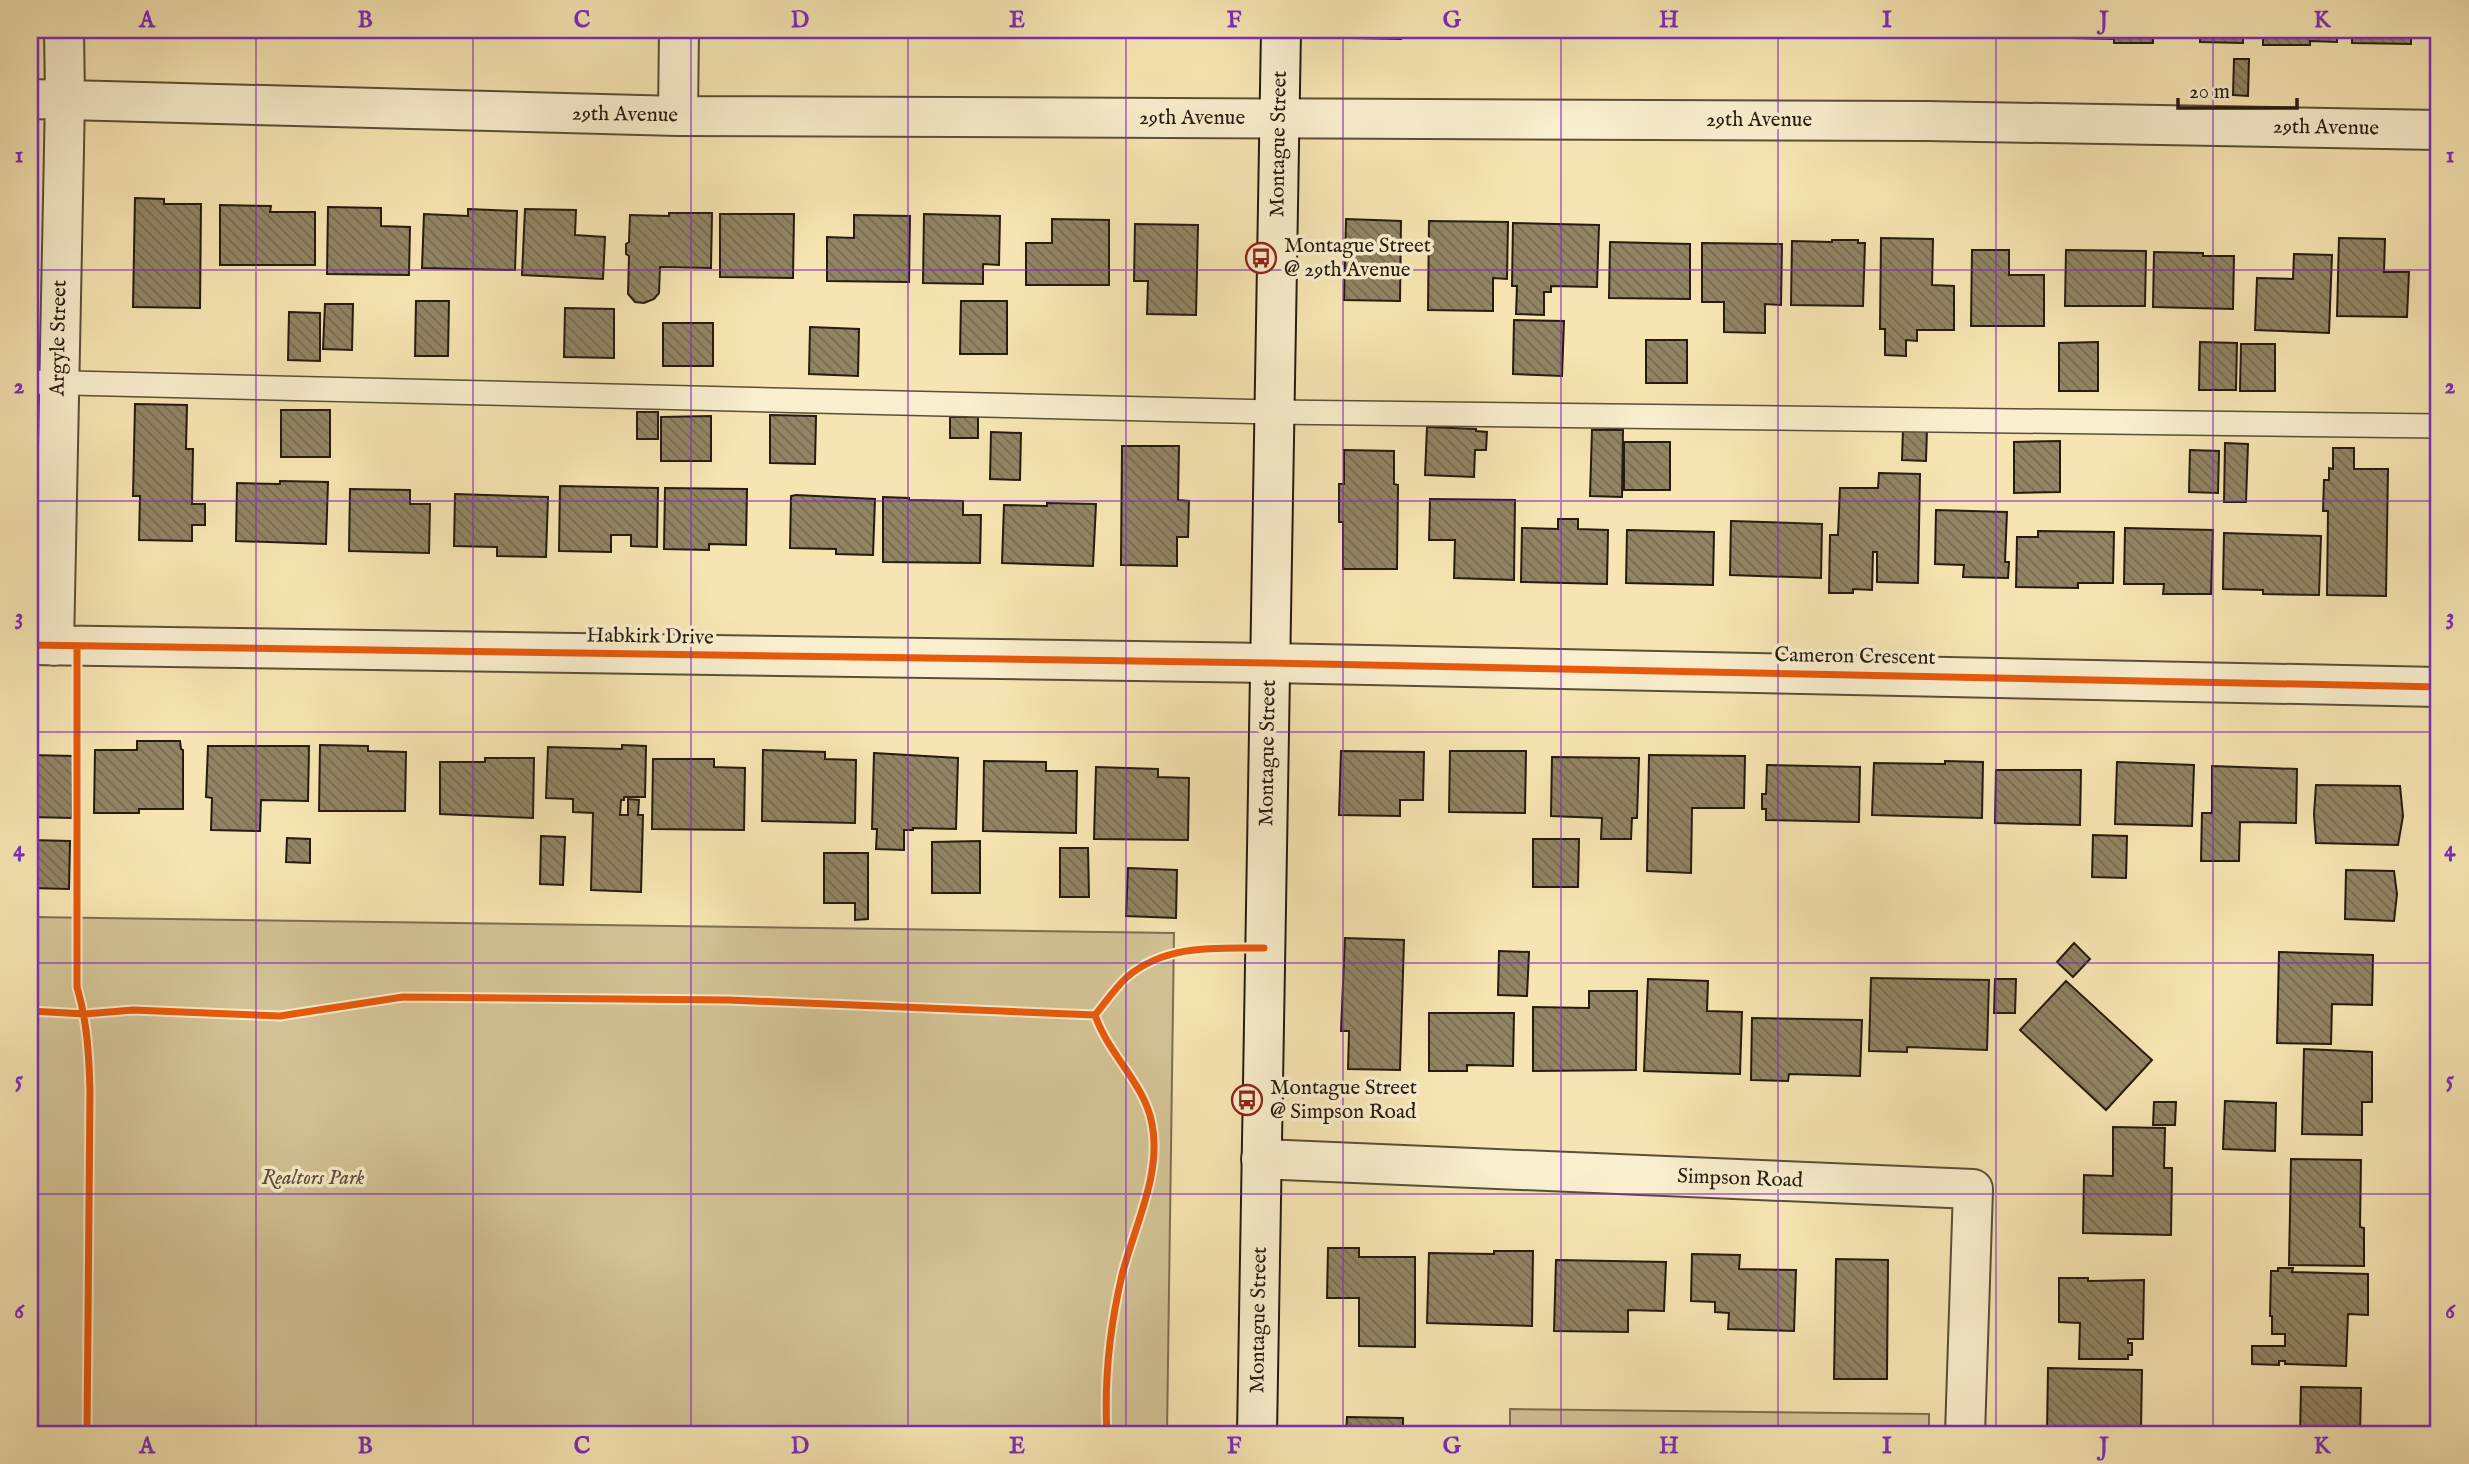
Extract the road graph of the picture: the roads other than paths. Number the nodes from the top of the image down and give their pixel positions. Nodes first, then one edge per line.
1 (64, 30) edge
2 (679, 30) edge
3 (1281, 30) edge
4 (47, 99) edge
5 (678, 117) junction
6 (1279, 118) junction
7 (2439, 130) edge
8 (44, 382) edge
9 (1274, 412) junction
10 (2439, 426) edge
11 (42, 645) edge
12 (1269, 663) junction
13 (2439, 687) edge
14 (1261, 1159) junction
15 (1257, 1434) edge
16 (1965, 1434) edge

1 - 4 street, Argyle Street
2 - 5 street
3 - 6 street, Montague Street
4 - 5 street, 29th Avenue
4 - 8 street, Argyle Street
5 - 6 street, 29th Avenue
6 - 7 street, 29th Avenue
6 - 9 street, Montague Street
8 - 9 lane
8 - 11 street, Argyle Street
9 - 10 lane
9 - 12 street, Montague Street
11 - 12 street, Habkirk Drive
12 - 13 street, Cameron Crescent
12 - 14 street, Montague Street
14 - 15 street, Montague Street
14 - 16 street, Simpson Road

